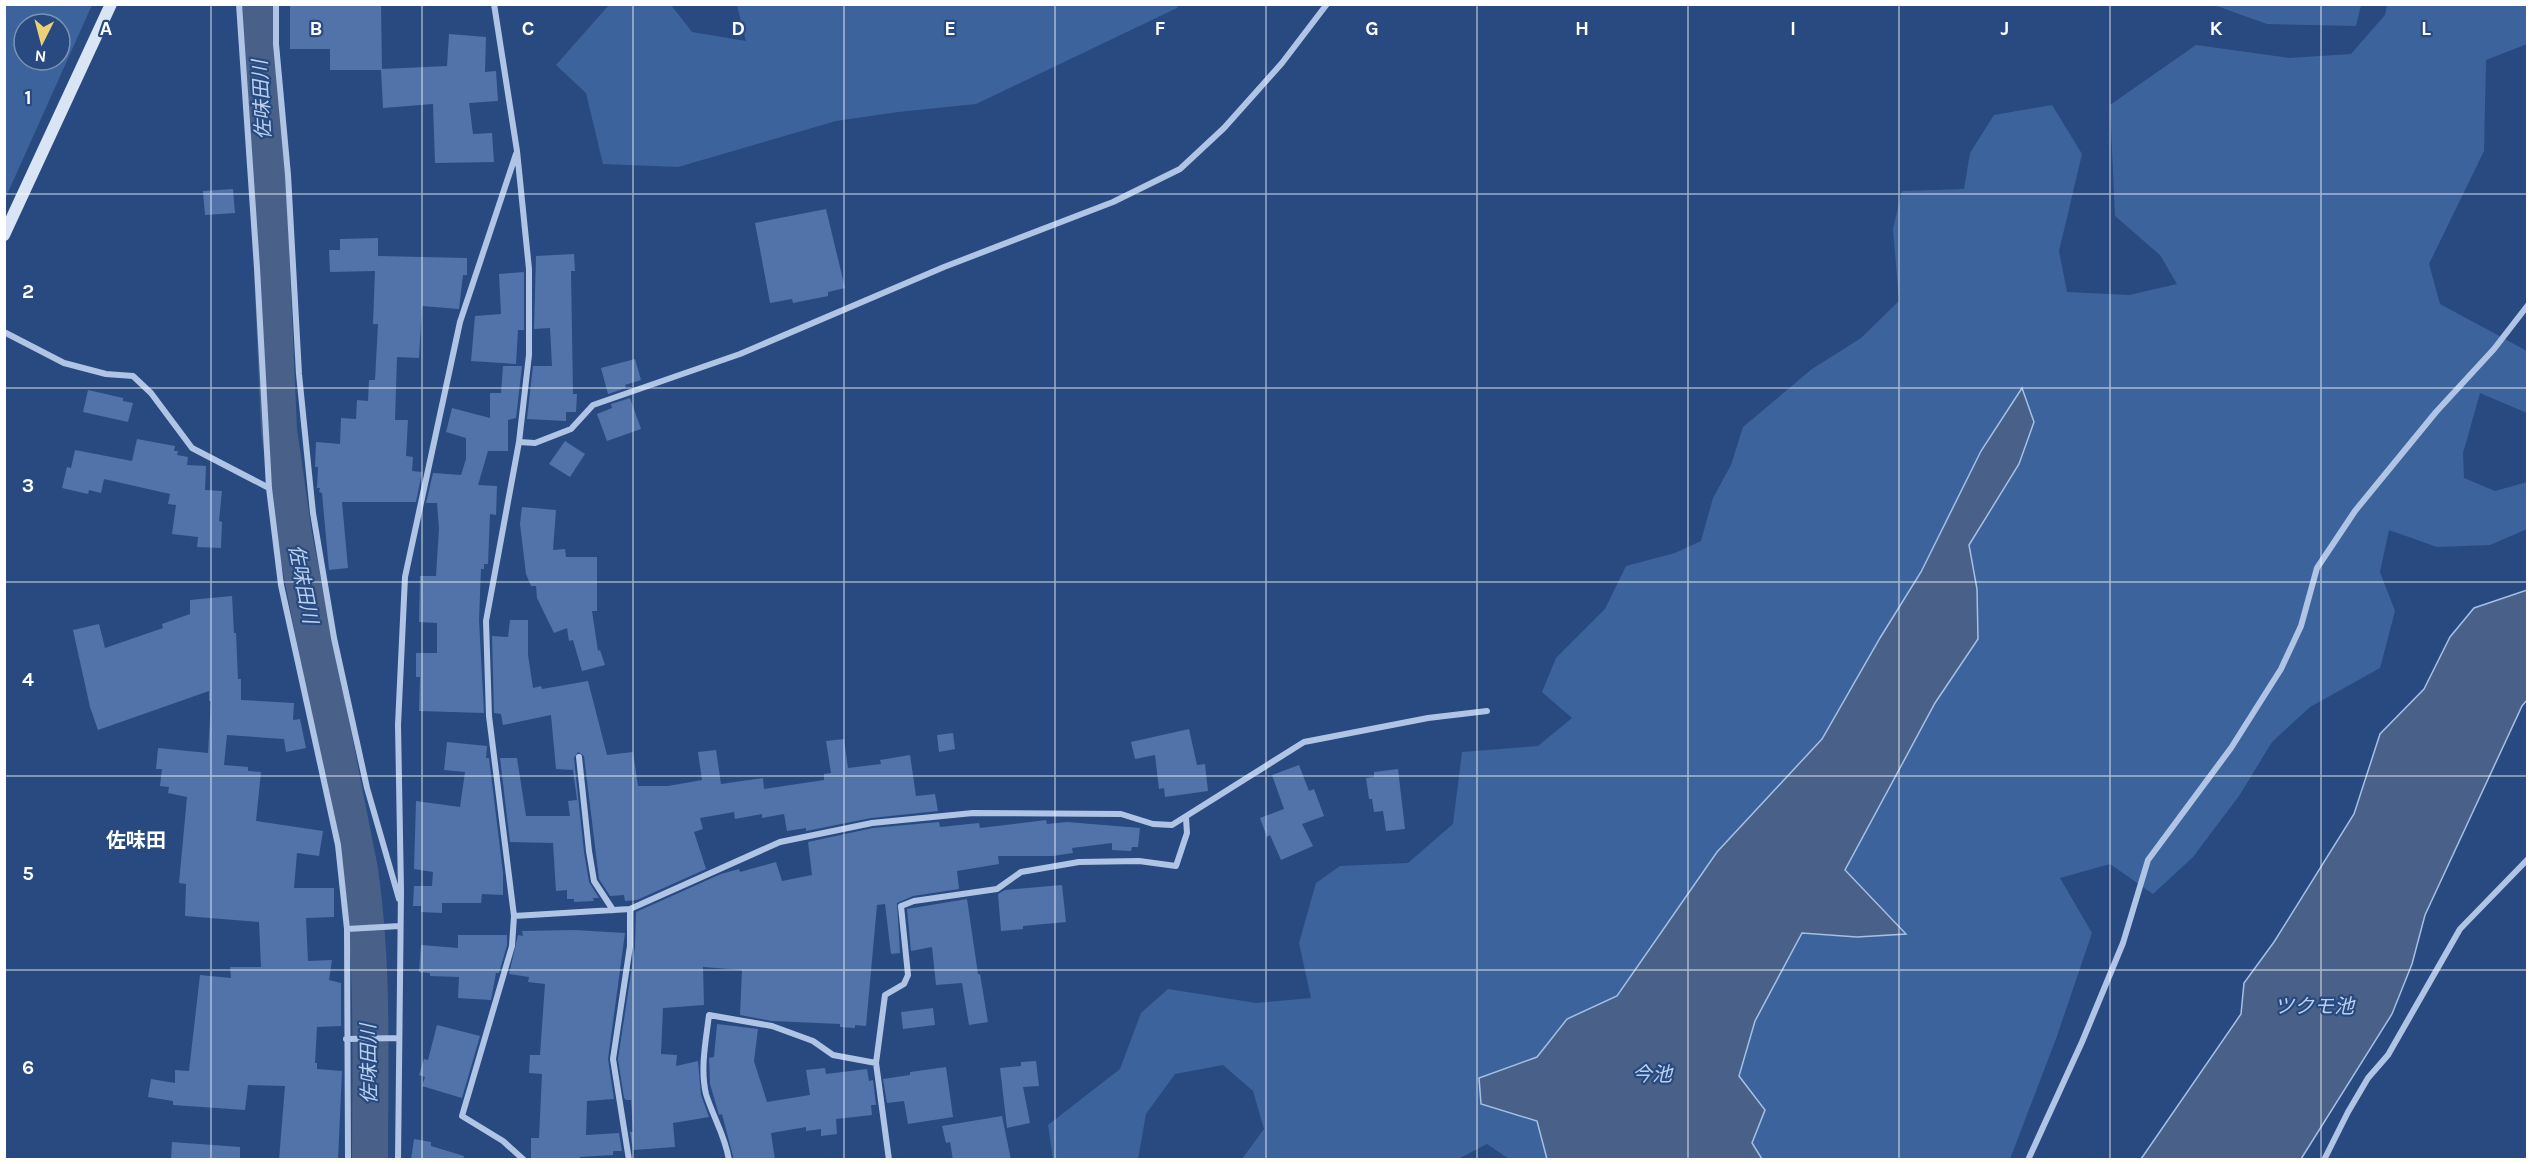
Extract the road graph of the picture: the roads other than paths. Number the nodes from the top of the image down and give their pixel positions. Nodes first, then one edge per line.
1 (111, 4) edge
2 (239, 4) edge
3 (276, 4) edge
4 (494, 4) edge
5 (1327, 4) edge
6 (518, 151) junction
7 (4, 235) edge
8 (2528, 305) edge
9 (4, 332) edge
10 (519, 442) junction
11 (269, 488) junction
12 (1487, 711) dead end
13 (579, 758) dead end
14 (1186, 818) junction
15 (2528, 859) edge
16 (401, 906) junction
17 (630, 909) junction
18 (613, 910) junction
19 (514, 916) junction
20 (400, 926) junction
21 (349, 929) junction
22 (396, 1038) junction
23 (349, 1039) junction
24 (876, 1063) junction
25 (348, 1160) edge
26 (398, 1160) edge
27 (524, 1160) edge
28 (629, 1160) edge
29 (729, 1160) edge
30 (889, 1160) edge
31 (2028, 1160) edge
32 (2324, 1160) edge

1 - 7 main road
2 - 11 street
3 - 16 street
4 - 6 street
5 - 10 street
6 - 10 street
6 - 16 street
8 - 31 street
9 - 11 street
10 - 19 street
11 - 21 street
12 - 14 street
13 - 18 street
14 - 17 street
14 - 24 street
15 - 32 street
16 - 20 street
17 - 18 street
17 - 28 street
18 - 19 street
19 - 27 street
20 - 21 street
20 - 22 street
21 - 23 street
22 - 23 street
22 - 26 street
23 - 25 street
24 - 29 street
24 - 30 street

